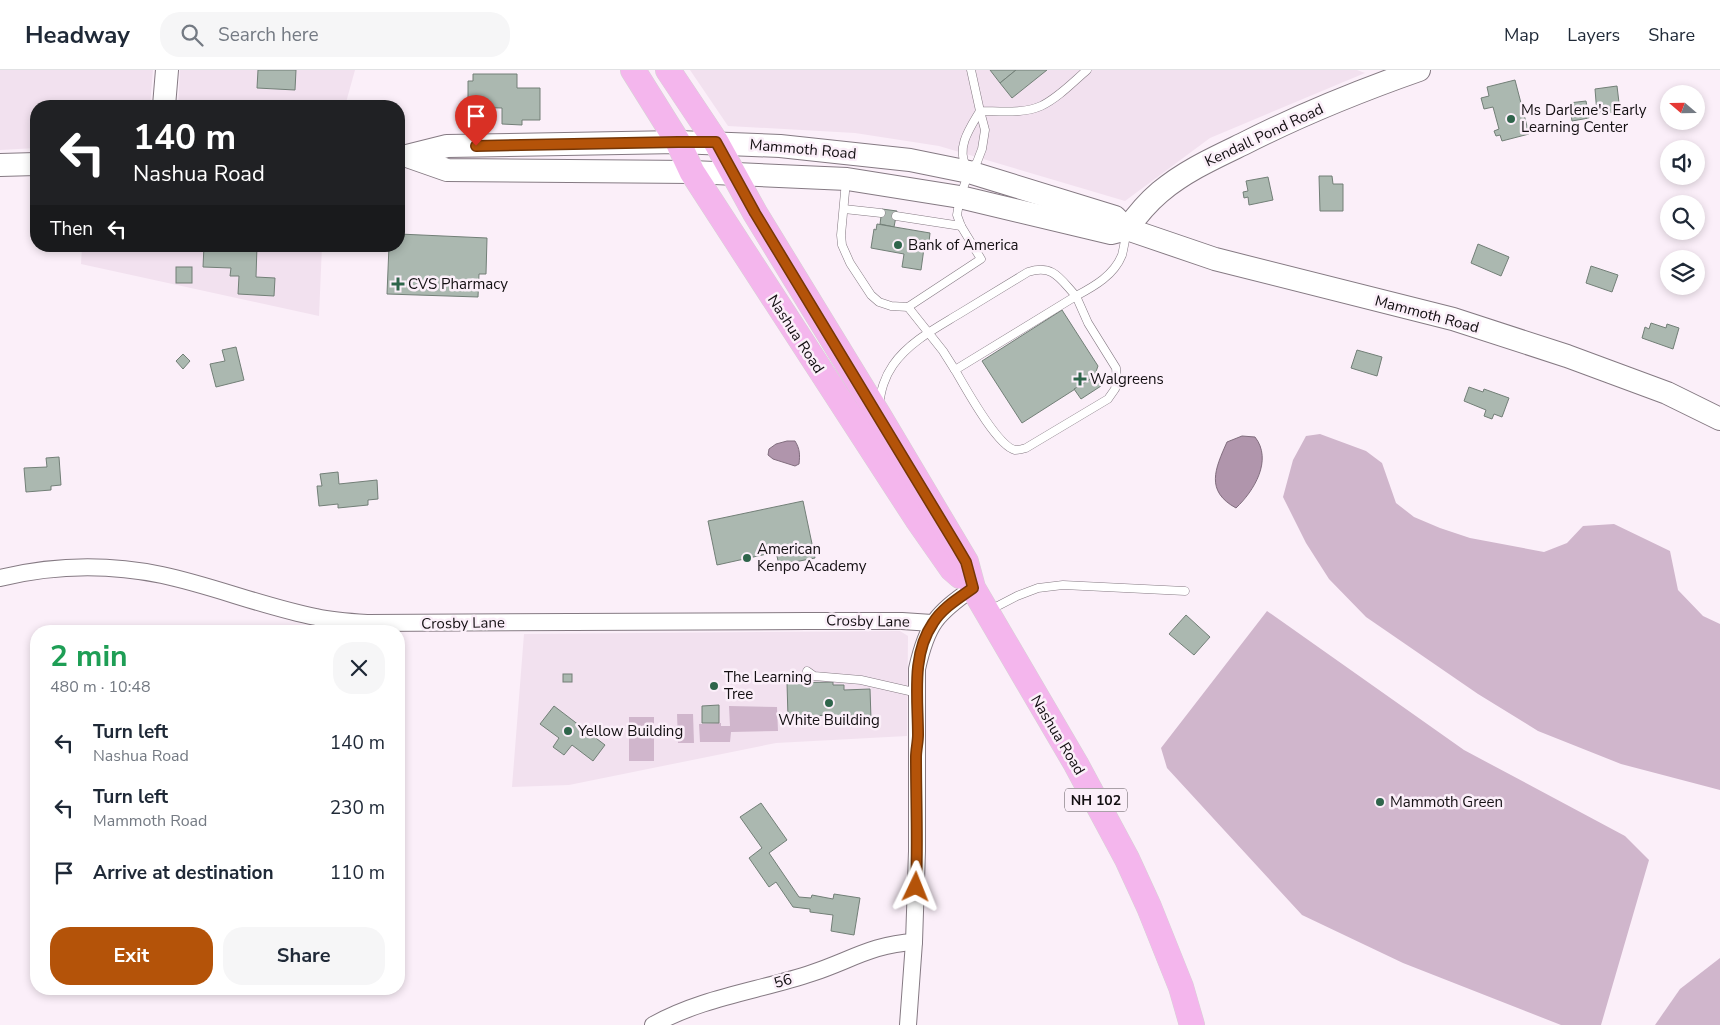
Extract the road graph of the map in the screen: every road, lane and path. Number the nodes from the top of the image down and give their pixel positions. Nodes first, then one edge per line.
1 (167, 70) edge
2 (633, 70) edge
3 (668, 70) edge
4 (971, 70) edge
5 (1087, 70) edge
6 (1419, 70) edge
7 (164, 100) edge
8 (980, 111) junction
9 (678, 142) junction
10 (716, 142) junction
11 (405, 156) edge
12 (405, 157) edge
13 (30, 164) edge
14 (0, 165) edge
15 (692, 172) junction
16 (969, 172) junction
17 (733, 174) junction
18 (847, 179) junction
19 (960, 197) junction
20 (844, 208) junction
21 (881, 214) dead end
22 (896, 216) dead end
23 (961, 226) junction
24 (1128, 229) junction
25 (1076, 296) junction
26 (908, 307) junction
27 (928, 334) junction
28 (954, 370) junction
29 (878, 414) junction
30 (1720, 419) edge
31 (0, 578) edge
32 (973, 588) junction
33 (1186, 591) dead end
34 (987, 612) junction
35 (932, 623) junction
36 (807, 671) dead end
37 (918, 693) junction
38 (914, 942) junction
39 (653, 1025) edge
40 (908, 1025) edge
41 (1192, 1025) edge

1 - 7 main road
2 - 9 main road, Nashua Road / NH 102
3 - 10 main road, Nashua Road / NH 102
4 - 8 lane
5 - 8 lane
6 - 24 main road, Kendall Pond Road
8 - 16 lane
8 - 16 lane
9 - 10 main road, Mammoth Road
9 - 11 main road, Mammoth Road
9 - 15 main road, Nashua Road / NH 102
10 - 16 main road, Mammoth Road
10 - 17 main road, Nashua Road / NH 102
12 - 15 main road, Mammoth Road
13 - 14 main road
15 - 17 main road, Mammoth Road
15 - 32 main road, Nashua Road / NH 102
16 - 19 lane
16 - 24 main road, Mammoth Road
17 - 18 main road, Mammoth Road
17 - 29 main road, Nashua Road / NH 102
18 - 19 main road, Mammoth Road
18 - 20 lane
19 - 23 lane
19 - 24 main road, Mammoth Road
20 - 21 lane
20 - 26 lane
22 - 23 lane
23 - 26 lane
24 - 25 lane
24 - 30 main road, Mammoth Road
25 - 27 lane
25 - 28 lane
25 - 28 lane
26 - 27 lane
27 - 28 lane
27 - 29 lane
29 - 32 main road, Nashua Road / NH 102
31 - 35 street, Crosby Lane
32 - 34 main road, Nashua Road / NH 102
32 - 35 street
33 - 34 lane
34 - 41 main road, Nashua Road / NH 102
35 - 37 street
36 - 37 lane
37 - 38 street
38 - 39 street, 56
38 - 40 street

